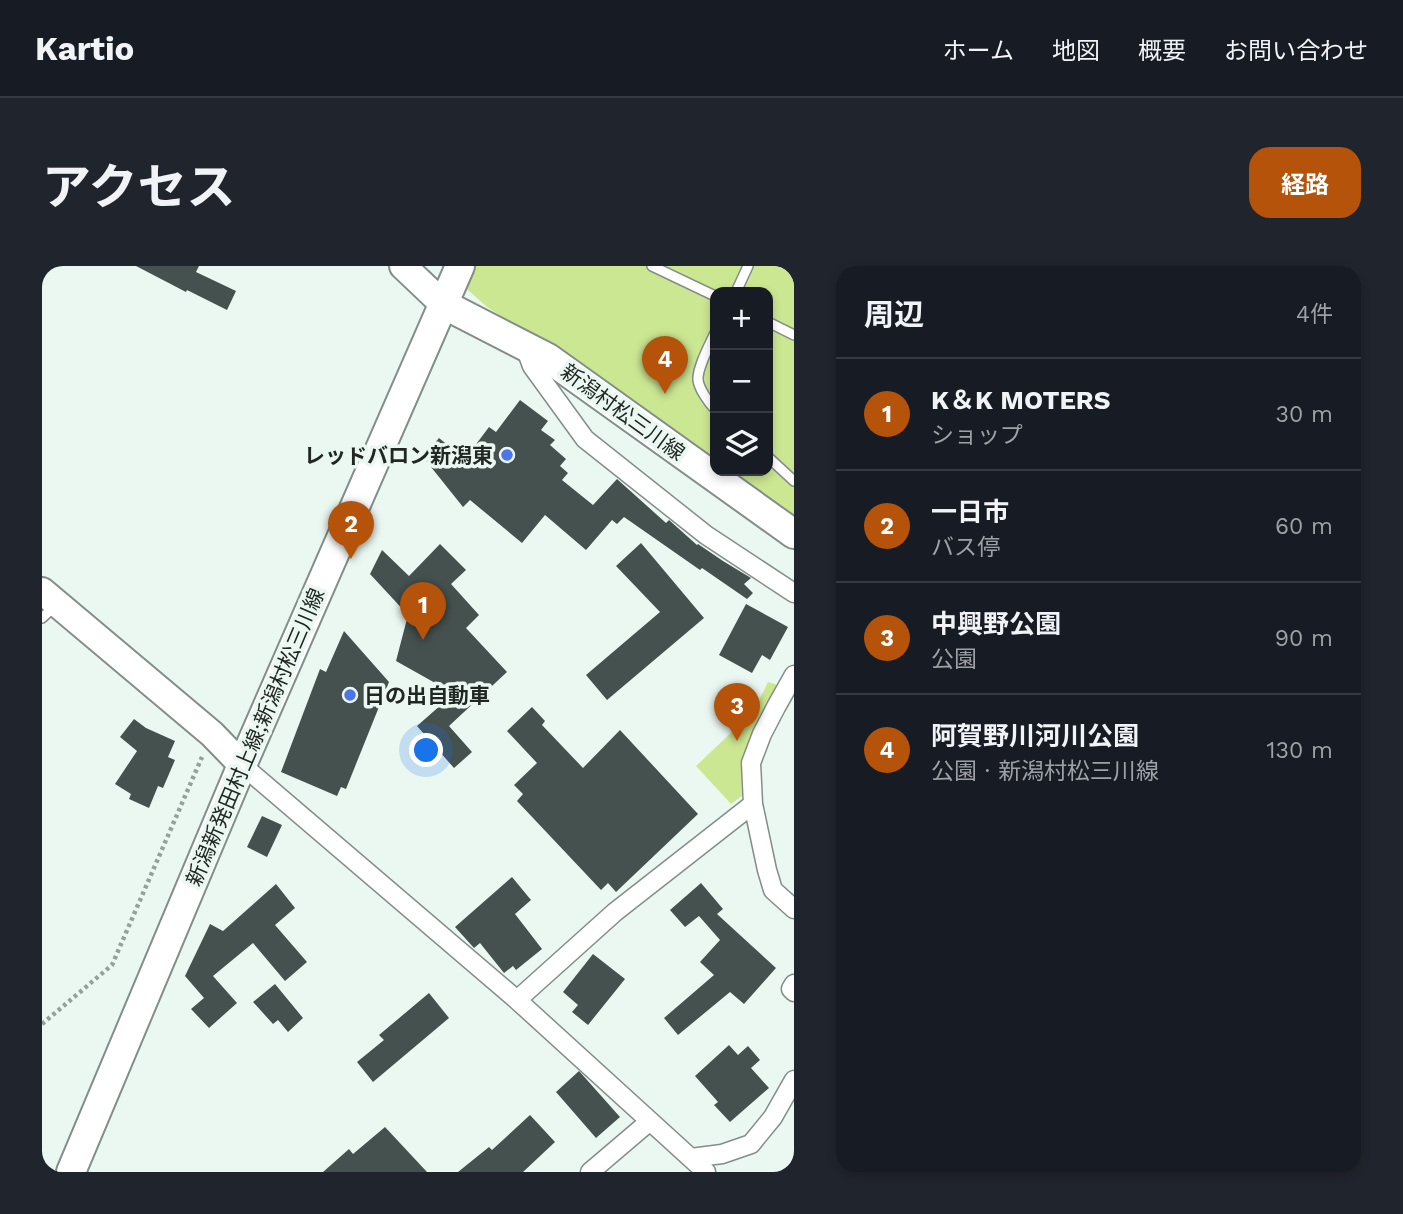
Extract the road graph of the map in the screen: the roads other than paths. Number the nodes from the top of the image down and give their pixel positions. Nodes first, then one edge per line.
1 (403, 266) edge
2 (460, 266) edge
3 (652, 266) edge
4 (748, 266) edge
5 (738, 287) edge
6 (710, 294) edge
7 (443, 304) junction
8 (773, 324) edge
9 (794, 335) edge
10 (710, 344) edge
11 (525, 347) junction
12 (710, 404) edge
13 (773, 462) edge
14 (794, 481) edge
15 (794, 534) edge
16 (794, 593) edge
17 (47, 604) edge
18 (794, 675) edge
19 (242, 765) junction
20 (753, 804) junction
21 (794, 909) edge
22 (794, 984) edge
23 (794, 992) edge
24 (517, 1000) junction
25 (794, 1080) edge
26 (650, 1121) junction
27 (691, 1158) junction
28 (71, 1172) edge
29 (590, 1172) edge
30 (706, 1172) edge

1 - 7 street
2 - 7 main road, 新潟新発田村上線;新潟村松三川線
3 - 6 lane
4 - 5 lane
7 - 11 main road, 新潟村松三川線
7 - 19 main road, 新潟新発田村上線;新潟村松三川線
8 - 9 lane
10 - 12 lane
11 - 15 main road, 新潟村松三川線
11 - 16 street
13 - 14 lane
17 - 19 street
18 - 20 street
19 - 24 street
19 - 28 main road, 新潟新発田村上線;新潟村松三川線
20 - 21 street
20 - 24 street
22 - 23 street
24 - 26 street
25 - 27 street
26 - 27 street
26 - 29 street
27 - 30 street

